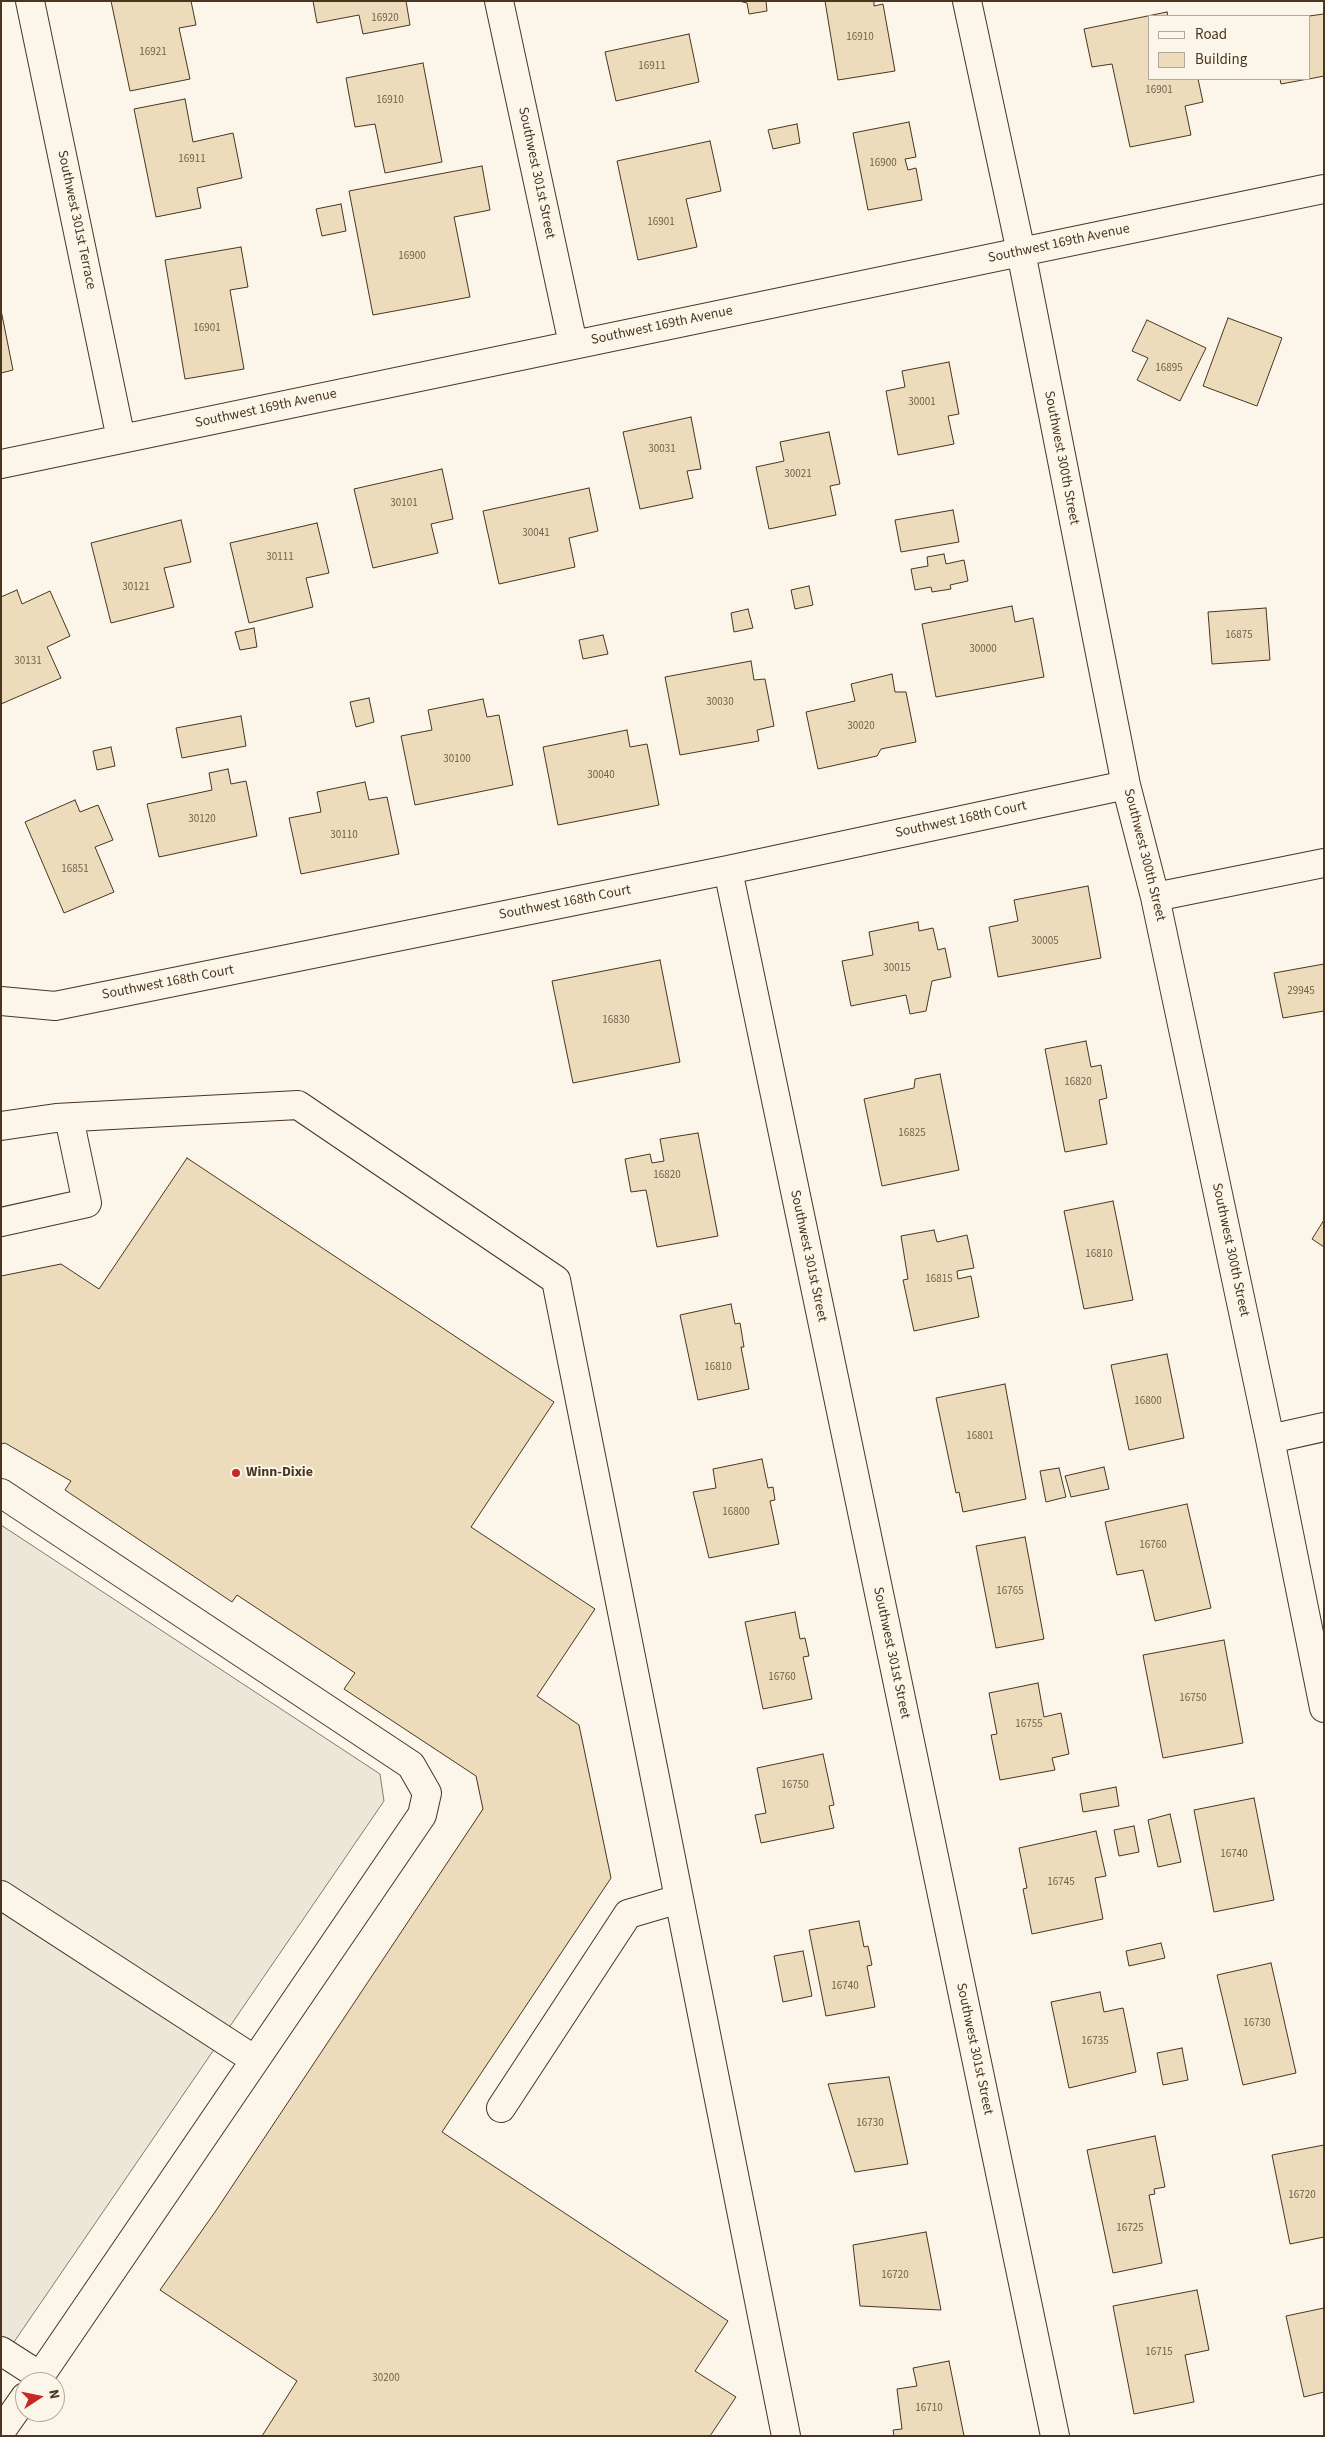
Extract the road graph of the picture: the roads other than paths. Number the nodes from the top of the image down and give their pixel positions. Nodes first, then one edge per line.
1 (30, 1) edge
2 (499, 1) edge
3 (967, 1) edge
4 (1324, 189) edge
5 (1021, 252) junction
6 (573, 344) junction
7 (121, 439) junction
8 (1, 464) edge
9 (1126, 785) junction
10 (1324, 863) edge
11 (728, 870) junction
12 (1155, 897) junction
13 (1, 1001) edge
14 (69, 1118) junction
15 (1, 1126) edge
16 (1, 1222) edge
17 (1324, 1427) edge
18 (1270, 1439) junction
19 (1, 1493) edge
20 (1324, 1708) edge
21 (1, 1894) edge
22 (679, 1899) junction
23 (255, 2060) junction
24 (501, 2108) dead end
25 (1, 2351) edge
26 (21, 2372) edge
27 (43, 2372) edge
28 (15, 2411) edge
29 (1, 2431) edge
30 (786, 2436) edge
31 (1055, 2436) edge

1 - 7 street, Southwest 301st Terrace
2 - 6 street, Southwest 301st Street
3 - 5 street, Southwest 300th Street
4 - 5 street, Southwest 169th Avenue
5 - 6 street, Southwest 169th Avenue
5 - 9 street, Southwest 300th Street
6 - 7 street, Southwest 169th Avenue
7 - 8 street, Southwest 169th Avenue
9 - 11 street, Southwest 168th Court
9 - 12 street, Southwest 300th Street
10 - 12 street
11 - 13 street, Southwest 168th Court
11 - 31 street, Southwest 301st Street
12 - 18 street, Southwest 300th Street
14 - 15 street
14 - 16 street
14 - 22 street
17 - 18 street
18 - 20 street, Southwest 300th Street
19 - 23 street
21 - 23 street
22 - 24 street
22 - 30 street
23 - 27 street
25 - 26 street
28 - 29 street

